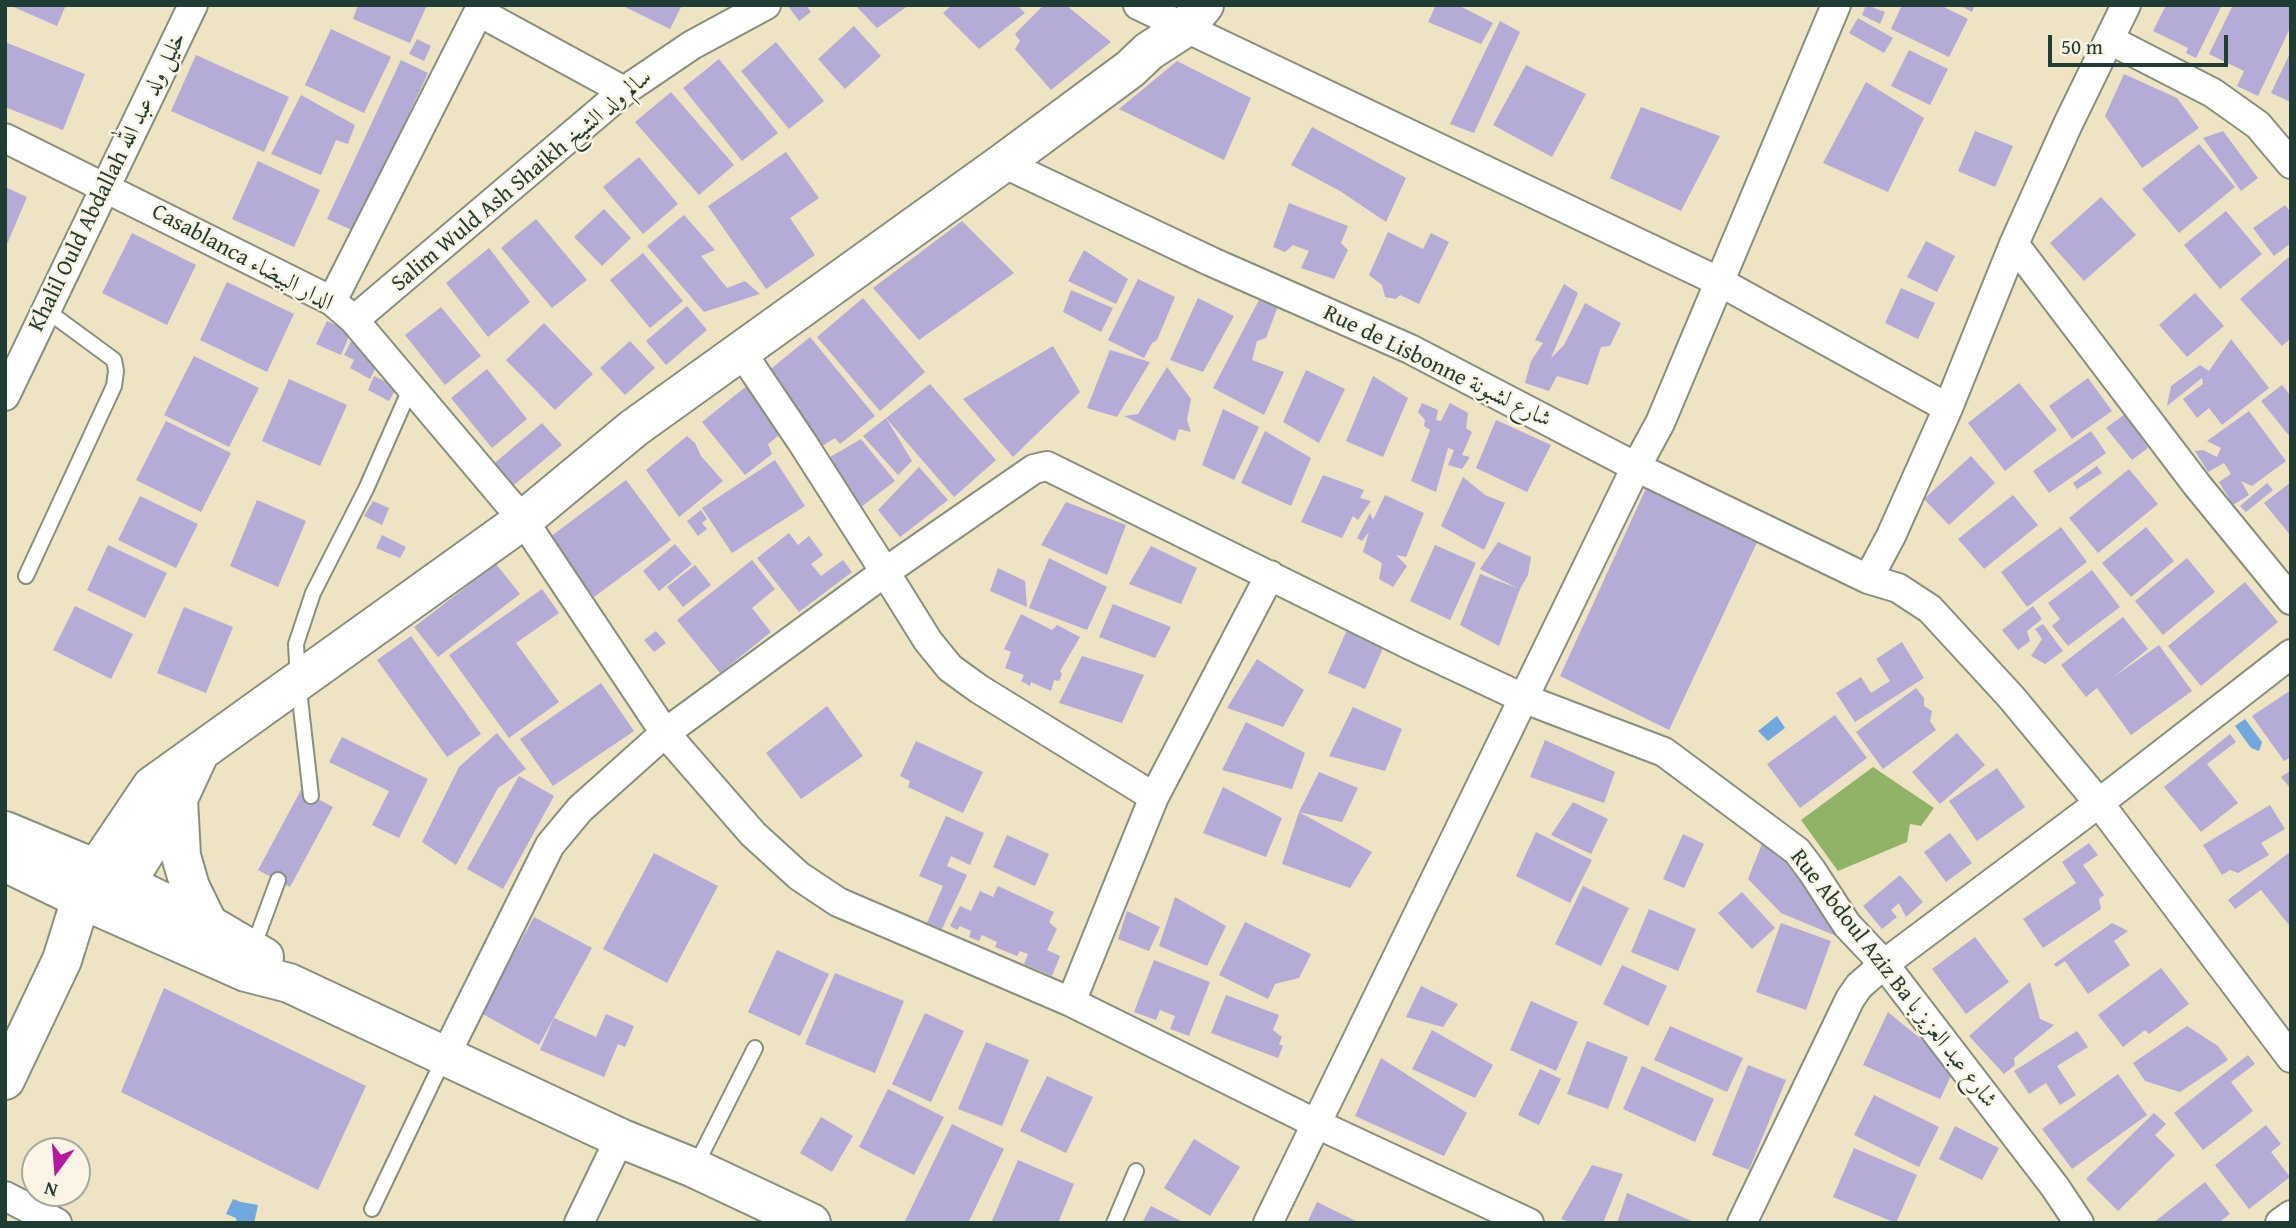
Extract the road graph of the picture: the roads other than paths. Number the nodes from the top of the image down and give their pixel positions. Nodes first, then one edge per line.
1 (193, 5) edge
2 (766, 5) edge
3 (2126, 5) edge
4 (1830, 7) edge
5 (480, 9) edge
6 (1167, 18) edge
7 (2110, 40) junction
8 (624, 91) junction
9 (5, 138) edge
10 (1003, 163) junction
11 (2291, 164) edge
12 (105, 187) junction
13 (2014, 244) junction
14 (1720, 282) junction
15 (332, 301) junction
16 (46, 310) junction
17 (354, 320) junction
18 (742, 353) junction
19 (411, 387) junction
20 (5, 396) edge
21 (1948, 408) junction
22 (1636, 467) junction
23 (523, 520) junction
24 (885, 572) junction
25 (1270, 575) junction
26 (26, 576) dead end
27 (1868, 579) junction
28 (2291, 600) edge
29 (2291, 654) edge
30 (298, 681) junction
31 (1525, 699) junction
32 (664, 733) junction
33 (165, 792) junction
34 (311, 796) dead end
35 (1154, 797) junction
36 (2099, 803) junction
37 (13, 844) edge
38 (278, 880) dead end
39 (103, 890) junction
40 (208, 924) junction
41 (253, 949) junction
42 (1884, 964) junction
43 (289, 983) junction
44 (1071, 1002) junction
45 (755, 1048) dead end
46 (445, 1056) junction
47 (2291, 1058) edge
48 (5, 1080) edge
49 (1317, 1124) junction
50 (620, 1138) junction
51 (694, 1168) junction
52 (1136, 1171) dead end
53 (5, 1196) edge
54 (372, 1209) dead end
55 (2291, 1215) edge
56 (57, 1223) edge
57 (579, 1223) edge
58 (811, 1223) edge
59 (1114, 1223) edge
60 (1268, 1223) edge
61 (1529, 1223) edge
62 (1742, 1223) edge
63 (2079, 1223) edge
64 (2280, 1223) edge

1 - 12 street, Khalil Ould Abdallah خليل ولد عبد الله
2 - 8 street, Salim Wuld Ash Shaikh سالم ولد الشيخ
3 - 7 street
4 - 14 street
5 - 8 street
5 - 15 street
6 - 10 street
6 - 14 street
7 - 11 street
7 - 13 street
8 - 17 street, Salim Wuld Ash Shaikh سالم ولد الشيخ
9 - 12 street, Casablanca الدار البيضاء
10 - 18 street
10 - 22 street, Rue de Lisbonne شارع لشبونة
12 - 15 street, Casablanca الدار البيضاء
12 - 16 street, Khalil Ould Abdallah خليل ولد عبد الله
13 - 21 street
13 - 28 street
14 - 21 street
14 - 22 street
15 - 17 street, Casablanca الدار البيضاء
16 - 20 street, Khalil Ould Abdallah خليل ولد عبد الله
16 - 26 lane
17 - 19 street, Casablanca الدار البيضاء
18 - 23 street
18 - 24 street
19 - 23 street, Casablanca الدار البيضاء
19 - 30 lane
21 - 27 street
22 - 27 street, Rue de Lisbonne شارع لشبونة
22 - 31 street
23 - 30 street
23 - 32 street, Casablanca الدار البيضاء
24 - 25 street, Rue Abdoul Aziz Ba شارع عبد العزيز با
24 - 32 street
24 - 35 street
25 - 31 street, Rue Abdoul Aziz Ba شارع عبد العزيز با
25 - 35 street
27 - 36 street, Rue de Lisbonne شارع لشبونة
29 - 36 street
30 - 33 street
30 - 34 lane
31 - 42 street, Rue Abdoul Aziz Ba شارع عبد العزيز با
31 - 49 street
32 - 44 street, Casablanca الدار البيضاء
32 - 46 street
33 - 37 street
33 - 39 street
33 - 40 street
35 - 44 street
36 - 42 street
36 - 47 street, Rue de Lisbonne شارع لشبونة
37 - 39 street
38 - 41 lane
39 - 40 street
39 - 43 street
39 - 48 street
40 - 41 street
41 - 43 street
42 - 62 street
42 - 63 street, Rue Abdoul Aziz Ba شارع عبد العزيز با
43 - 46 street
44 - 49 street, Casablanca الدار البيضاء
45 - 51 lane
46 - 50 street
46 - 54 lane
49 - 60 street
49 - 61 street, Casablanca الدار البيضاء
50 - 51 street
50 - 57 street
51 - 58 street
52 - 59 lane
53 - 56 street
55 - 64 street

